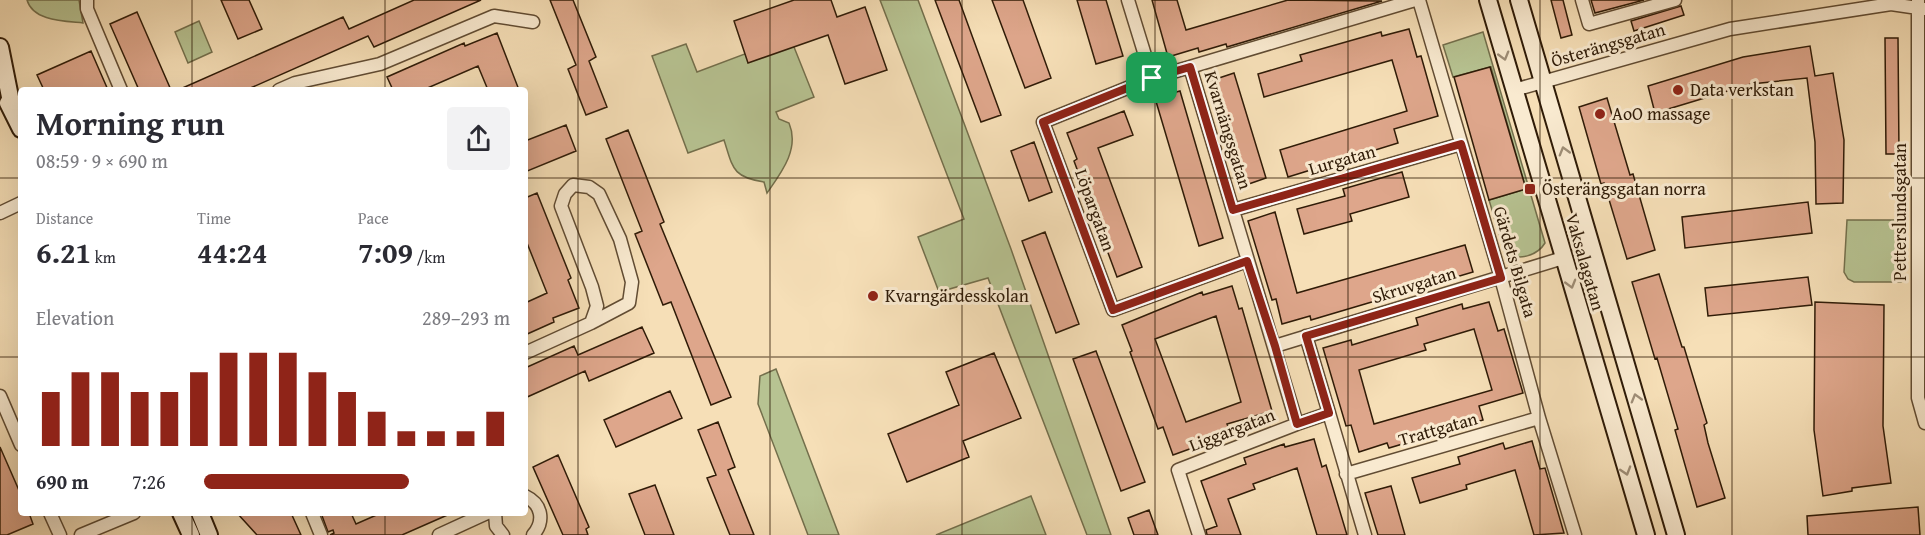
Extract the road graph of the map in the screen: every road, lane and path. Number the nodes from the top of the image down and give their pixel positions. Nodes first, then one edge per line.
1 (87, 0) edge
2 (1128, 0) edge
3 (1418, 0) edge
4 (1488, 0) edge
5 (1520, 0) edge
6 (1582, 0) edge
7 (1675, 0) edge
8 (1920, 5) edge
9 (533, 22) dead end
10 (0, 47) edge
11 (1190, 67) junction
12 (1152, 78) junction
13 (1544, 81) junction
14 (0, 87) edge
15 (120, 87) edge
16 (286, 87) edge
17 (1514, 90) junction
18 (13, 112) junction
19 (1043, 122) joint
20 (18, 123) edge
21 (1461, 144) junction
22 (18, 204) edge
23 (1233, 210) junction
24 (0, 213) edge
25 (1563, 258) junction
26 (1922, 259) edge
27 (1247, 261) junction
28 (1501, 278) junction
29 (591, 323) junction
30 (1306, 336) junction
31 (1922, 340) edge
32 (1275, 346) junction
33 (528, 352) edge
34 (0, 396) edge
35 (1329, 413) junction
36 (1539, 418) junction
37 (1925, 423) edge
38 (1297, 424) junction
39 (18, 438) edge
40 (1346, 474) junction
41 (528, 498) edge
42 (51, 516) edge
43 (127, 516) edge
44 (182, 516) edge
45 (201, 516) edge
46 (313, 516) edge
47 (480, 516) edge
48 (495, 516) edge
49 (60, 535) edge
50 (81, 535) edge
51 (191, 535) edge
52 (209, 535) edge
53 (321, 535) edge
54 (439, 535) edge
55 (503, 535) edge
56 (533, 535) edge
57 (1199, 535) edge
58 (1365, 535) edge
59 (1575, 535) edge
60 (1646, 535) edge
61 (1676, 535) edge

1 - 15 street
2 - 12 street
3 - 11 street
3 - 21 street, Gärdets Bilgata
4 -> 17 main road, Vaksalagatan
5 - 13 main road, Vaksalagatan
6 - 7 street
8 - 13 street, Österängsgatan
8 - 26 street, Petterslundsgatan
9 - 16 street
10 - 18 main road
11 - 12 street, Kvarnängsgatan
11 - 23 street, Kvarnängsgatan
12 - 19 street, Kvarnängsgatan
13 - 17 street, Österängsgatan
61 -> 13 main road, Vaksalagatan
14 - 18 main road
17 - 25 main road, Vaksalagatan
18 - 20 main road
19 - 27 street, Löpargatan
21 - 23 street, Lurgatan
21 - 28 street, Gärdets Bilgata
22 - 24 street
23 - 27 street, Kvarnängsgatan
25 - 28 street, Skruvgatan
25 -> 60 main road, Vaksalagatan
26 - 31 street, Petterslundsgatan
27 - 32 street, Kvarnängsgatan
28 - 30 street, Skruvgatan
28 - 36 street, Gärdets Bilgata
29 - 29 street
29 - 33 street
30 - 32 street, Skruvgatan
30 - 35 street
31 - 37 street, Petterslundsgatan
32 - 38 street, Kvarnängsgatan
34 - 39 street
35 - 38 street
35 - 40 street
36 - 40 street, Trattgatan
36 - 59 street, Gärdets Bilgata
38 - 57 street, Liggargatan
40 - 58 street
41 - 56 street
42 - 49 street
43 - 50 street
44 - 51 main road
45 - 52 main road
46 - 53 street
47 - 54 street
48 - 55 street

